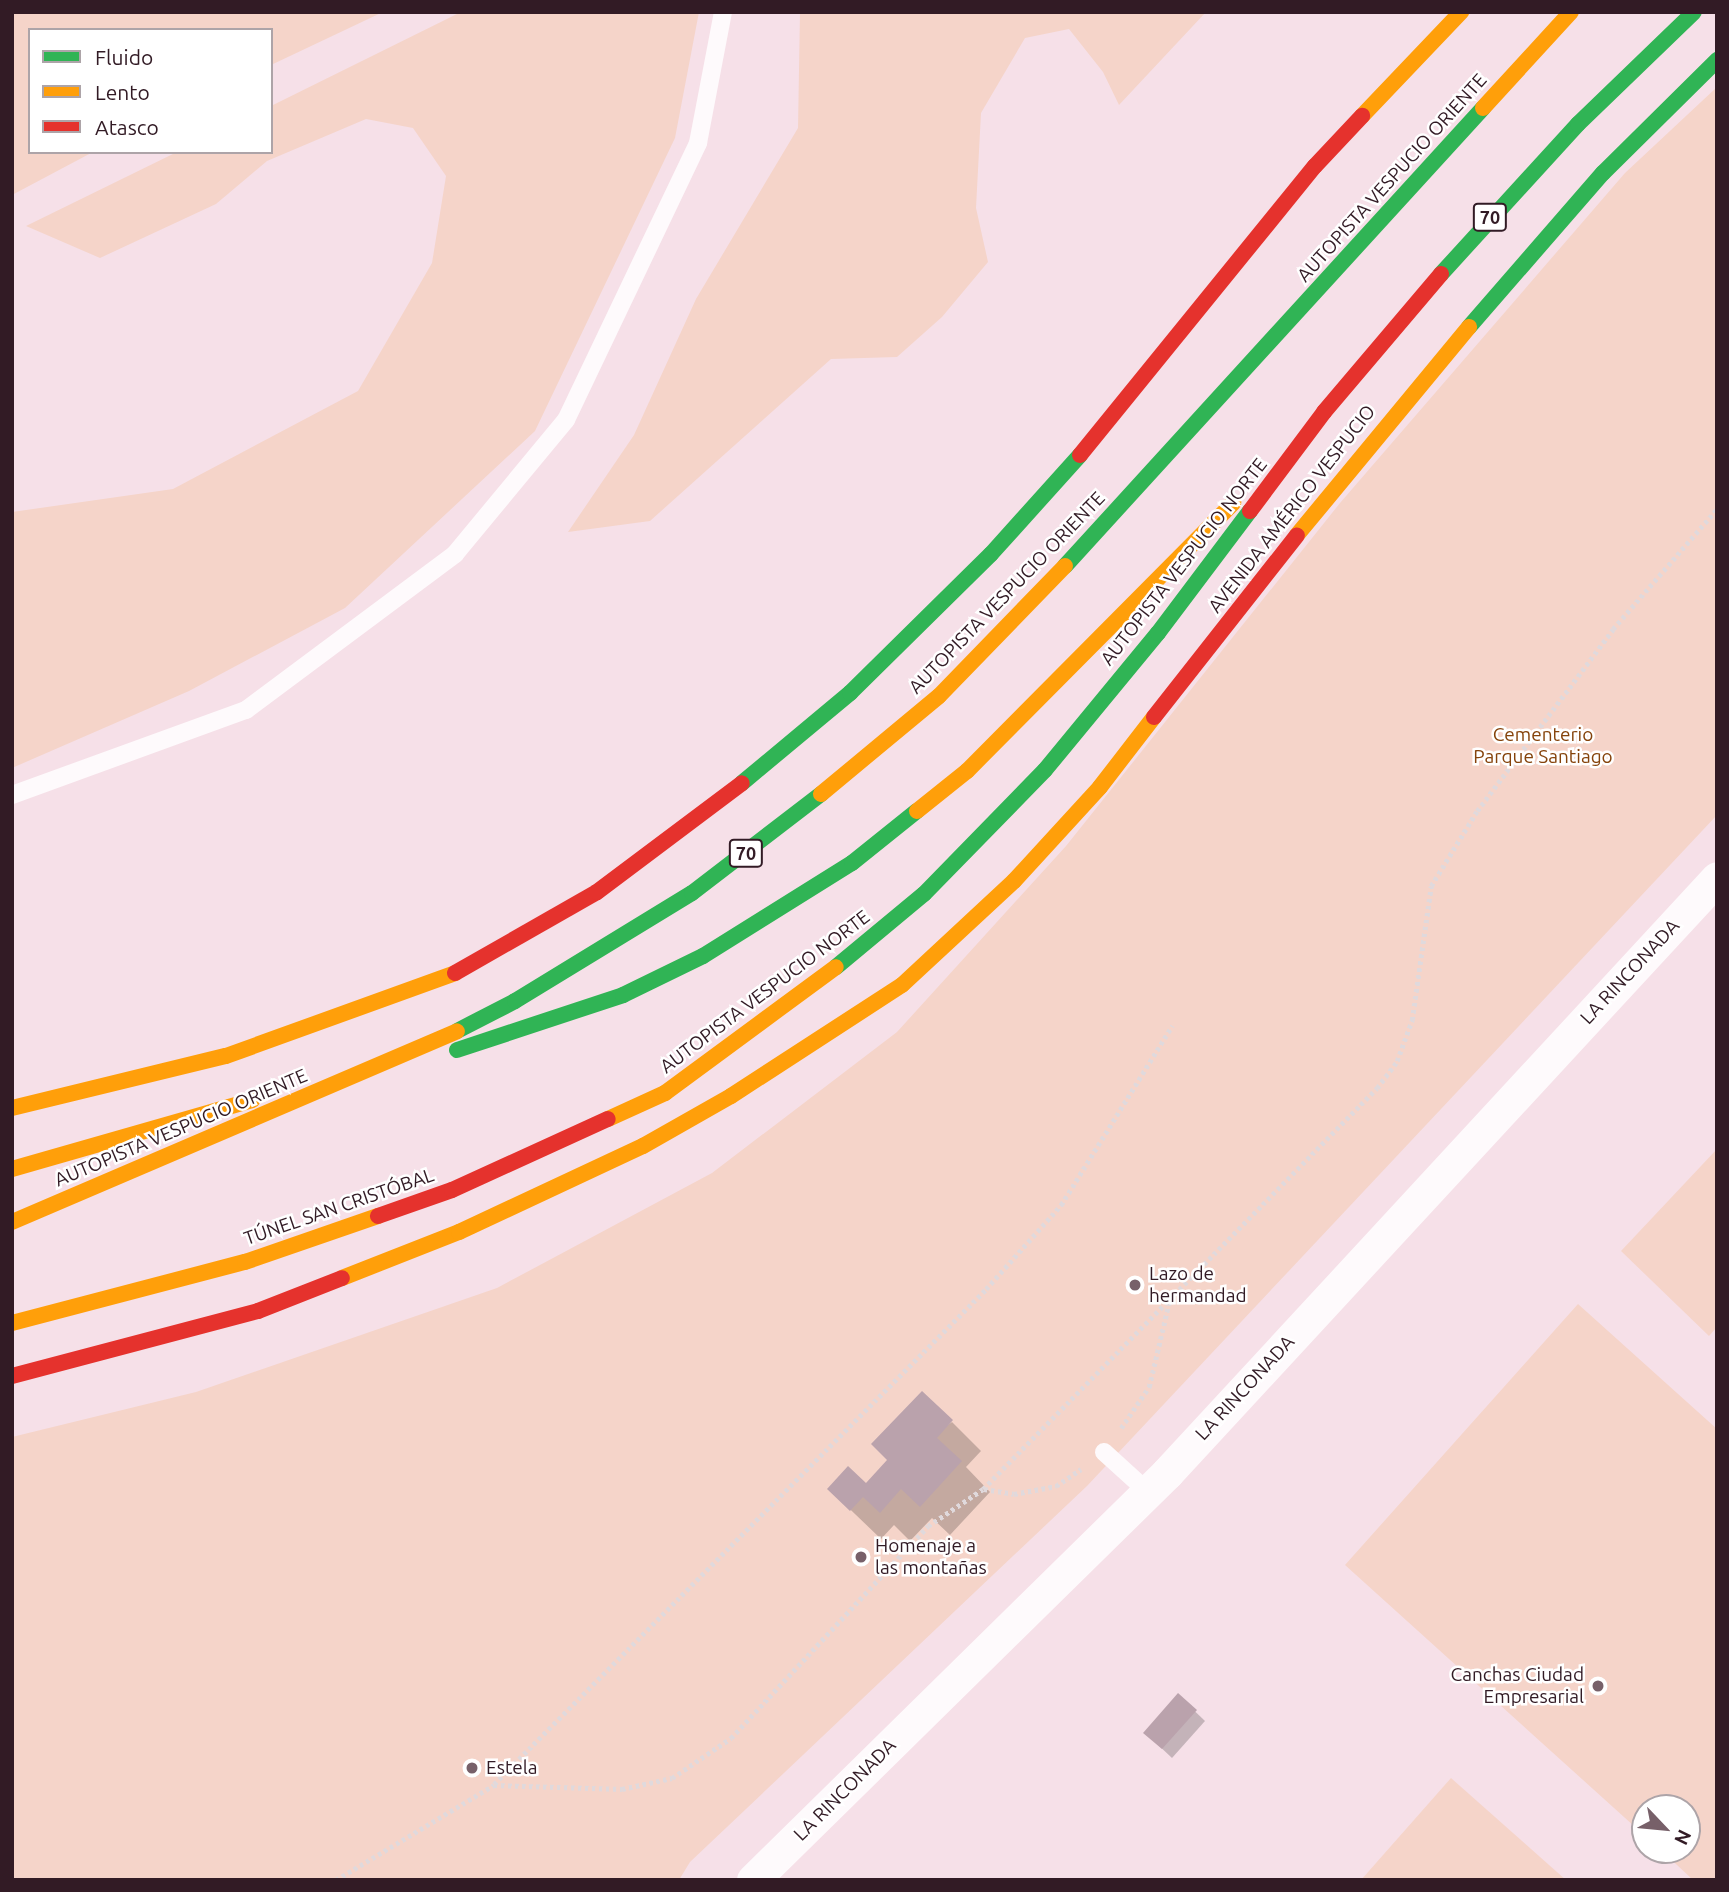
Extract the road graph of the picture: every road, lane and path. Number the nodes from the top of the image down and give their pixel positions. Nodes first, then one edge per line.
1 (723, 12) edge
2 (1450, 12) edge
3 (1461, 12) edge
4 (1571, 12) edge
5 (1694, 12) edge
6 (1717, 60) edge
7 (1410, 61) junction
8 (1324, 412) junction
9 (1717, 509) edge
10 (12, 795) edge
11 (1717, 878) edge
12 (902, 985) junction
13 (1172, 1026) dead end
14 (666, 1093) joint
15 (12, 1108) edge
16 (650, 1121) dead end
17 (12, 1169) edge
18 (12, 1222) edge
19 (381, 1235) dead end
20 (245, 1262) junction
21 (12, 1323) edge
22 (12, 1376) edge
23 (1104, 1452) dead end
24 (1148, 1492) junction
25 (494, 1785) junction
26 (336, 1880) edge
27 (753, 1880) edge

1 - 10 lane
2 - 7 main road
3 - 7 main road
4 - 18 main road, AUTOPISTA VESPUCIO ORIENTE / 70
5 - 8 main road, AUTOPISTA VESPUCIO NORTE / 70
6 - 12 main road, AVENIDA AMÉRICO VESPUCIO
7 - 15 main road
8 - 14 main road, AUTOPISTA VESPUCIO NORTE
8 - 17 main road, AUTOPISTA VESPUCIO ORIENTE / 70
9 - 25 path
11 - 24 street, LA RINCONADA
12 - 16 main road
12 - 22 main road
13 - 25 path
14 - 20 main road, TÚNEL SAN CRISTÓBAL
19 - 20 main road
20 - 21 main road, TÚNEL SAN CRISTÓBAL
23 - 24 lane
24 - 27 street, LA RINCONADA
25 - 26 path

